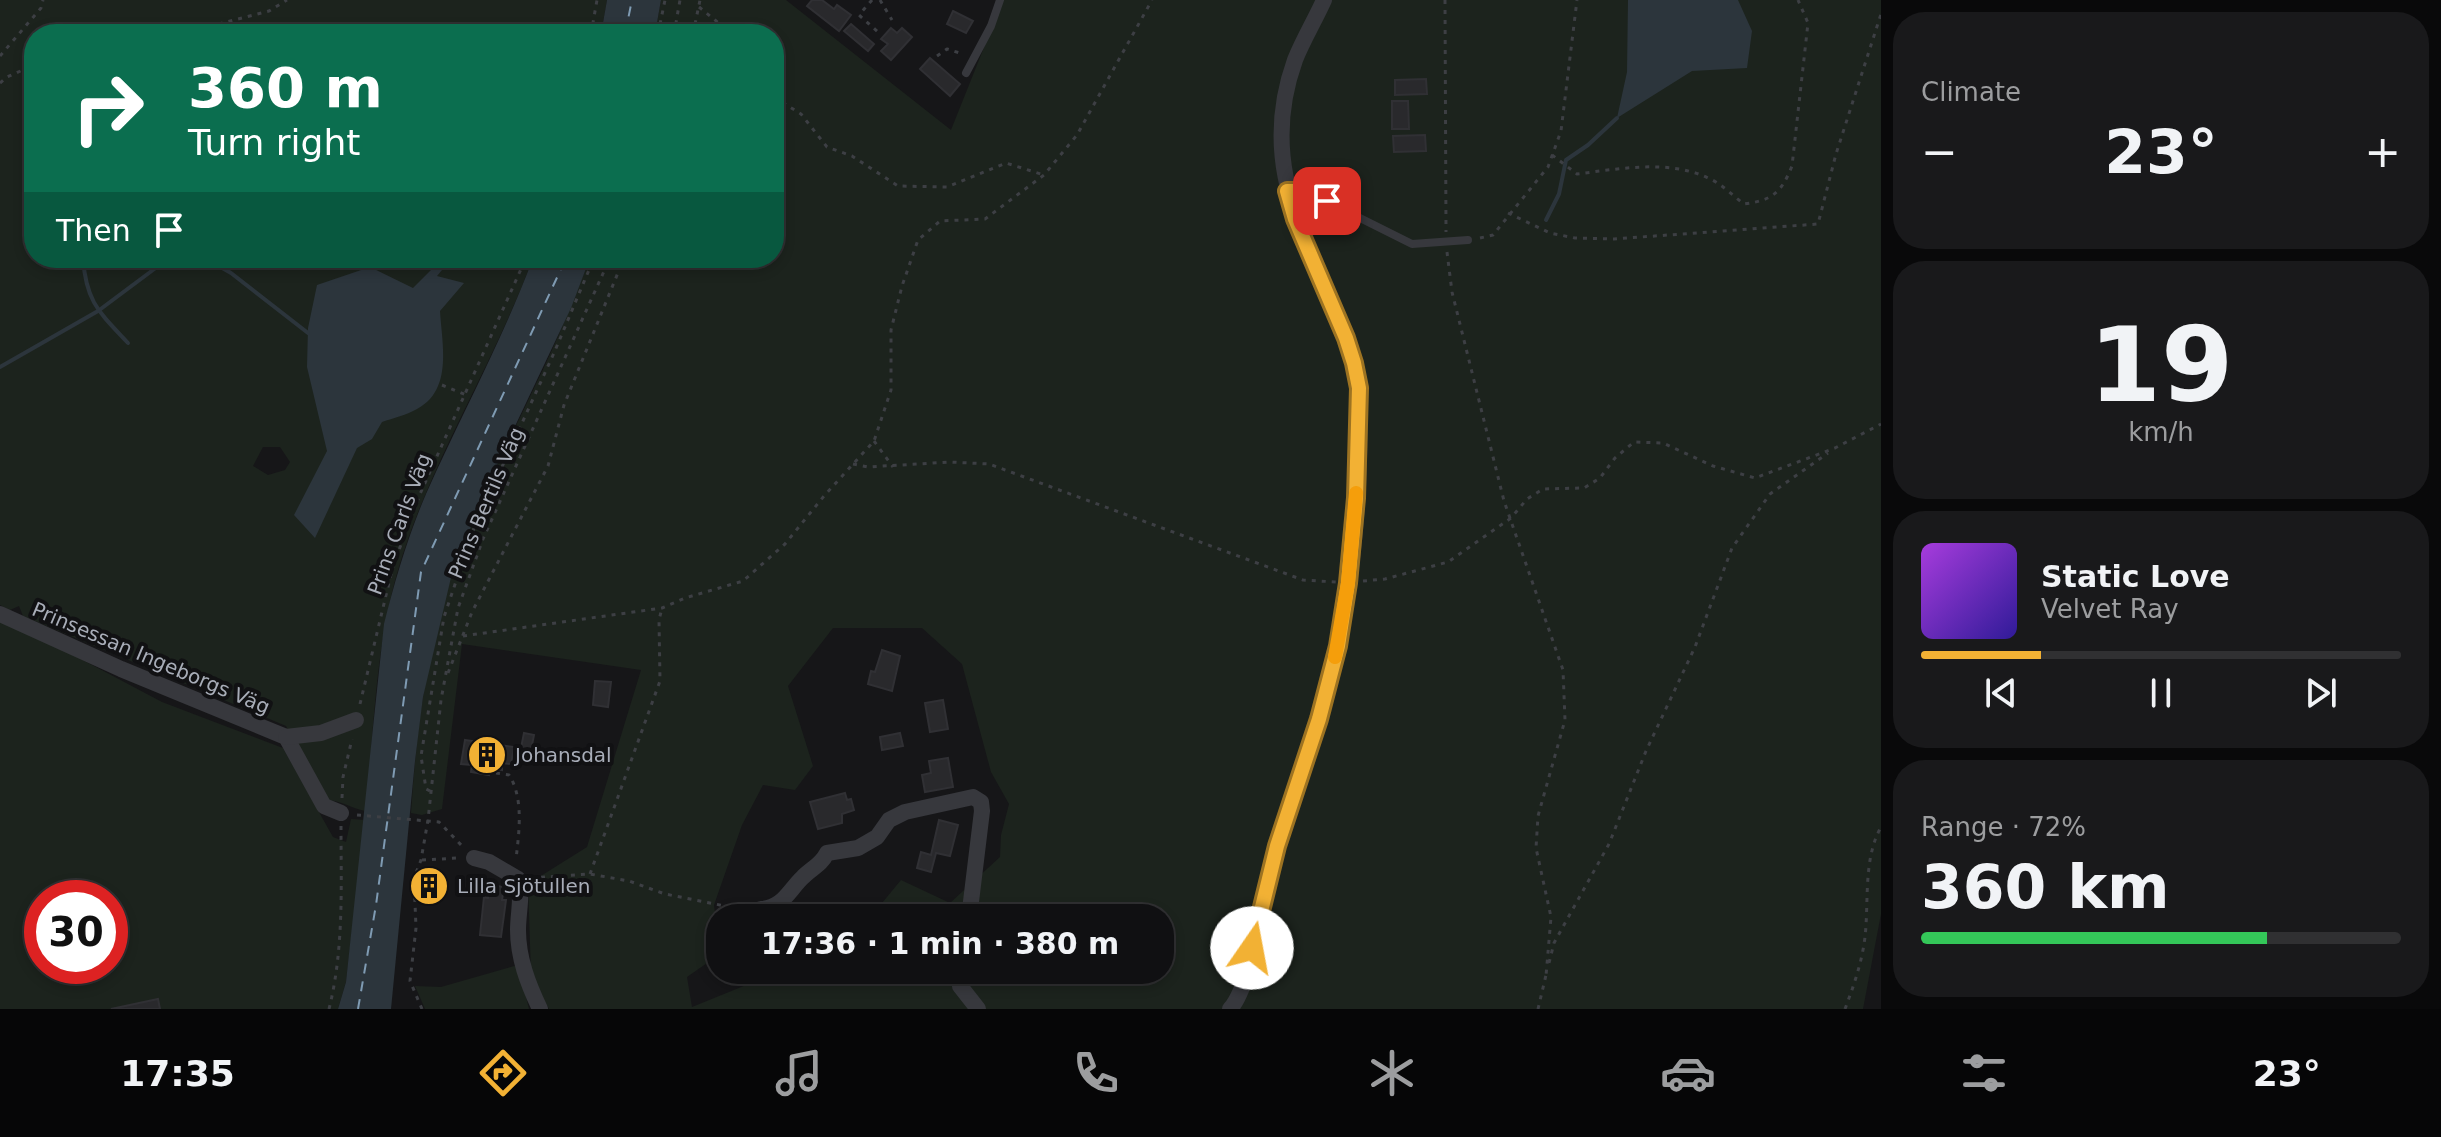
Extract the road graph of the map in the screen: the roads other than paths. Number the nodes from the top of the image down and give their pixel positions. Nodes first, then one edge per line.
1 (1000, 0) edge
2 (1324, 0) edge
3 (966, 73) dead end
4 (1287, 191) junction
5 (1468, 240) road end
6 (0, 614) edge
7 (356, 720) road end
8 (286, 737) junction
9 (348, 814) road end
10 (474, 858) road end
11 (778, 904) edge
12 (971, 904) edge
13 (960, 984) edge
14 (540, 1009) edge
15 (978, 1009) edge
16 (1230, 1009) edge

1 - 3 lane
2 - 4 street
4 - 5 lane
4 - 16 street
6 - 8 street, Prinsessan Ingeborgs Väg
7 - 8 street, Prinsessan Ingeborgs Väg
8 - 9 street, Prinsessan Ingeborgs Väg
10 - 14 street
11 - 12 street
13 - 15 street

